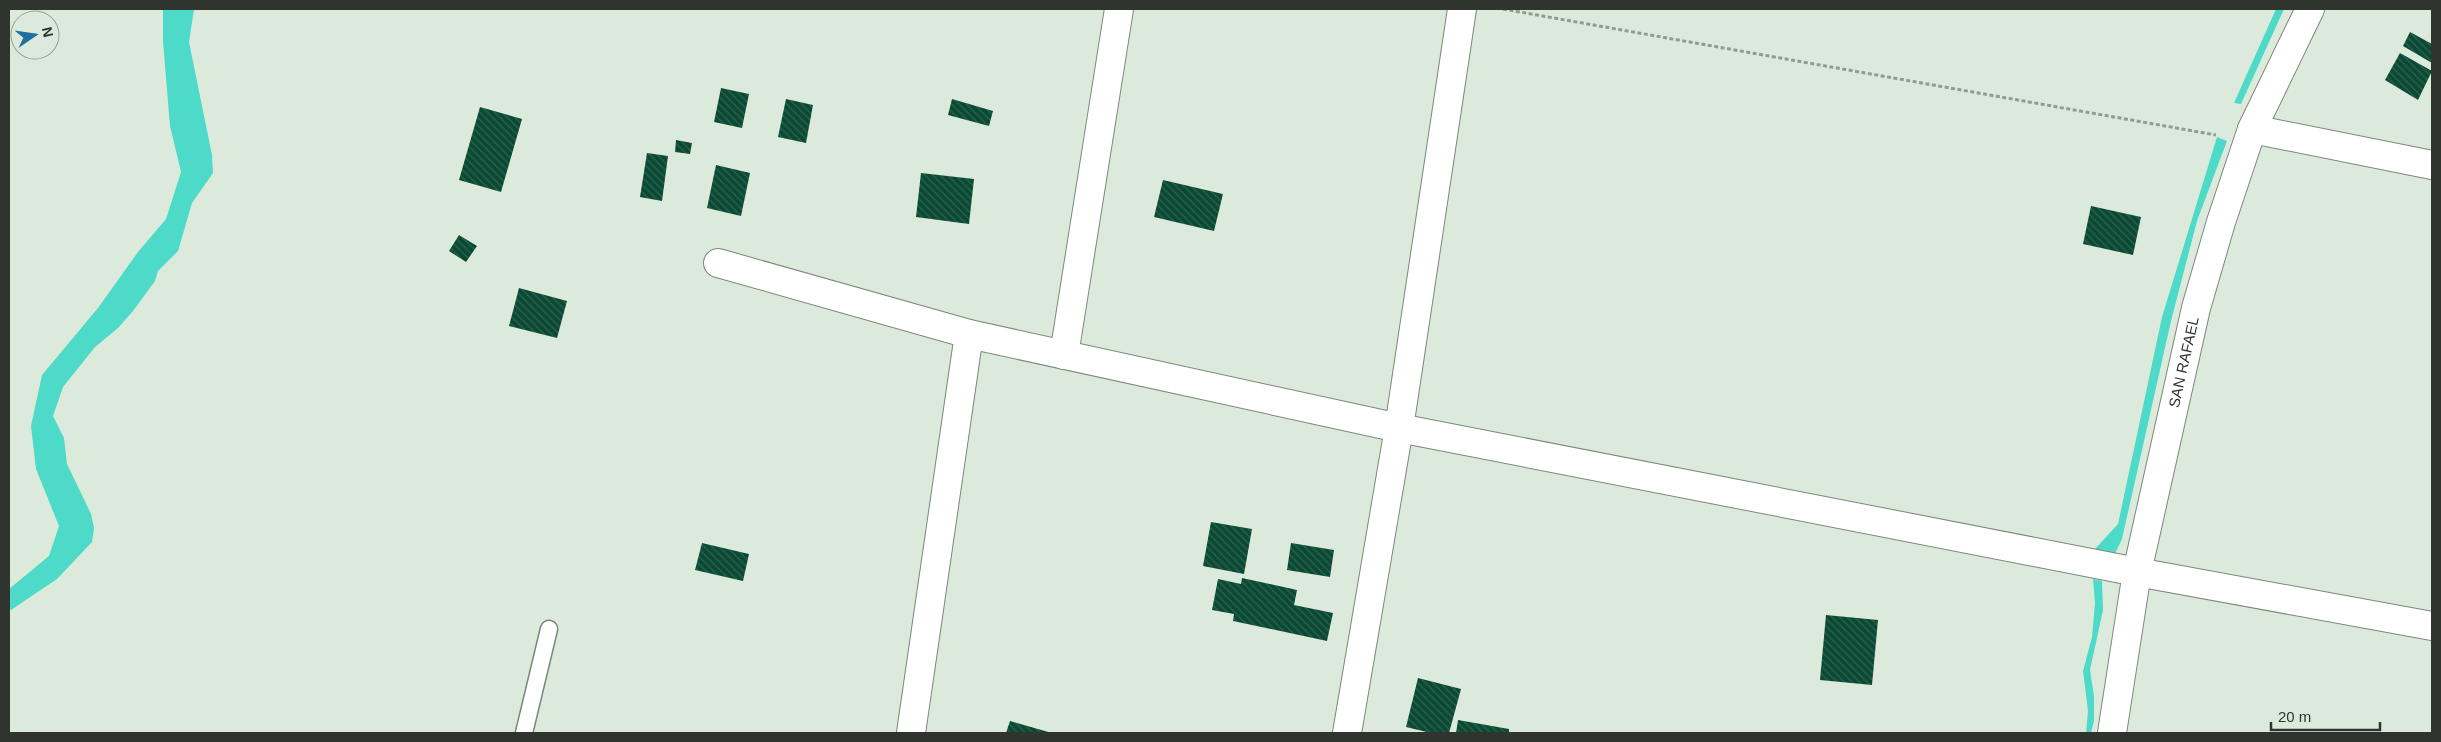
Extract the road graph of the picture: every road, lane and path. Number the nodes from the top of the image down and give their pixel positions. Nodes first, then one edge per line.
1 (1119, 9) edge
2 (1462, 9) edge
3 (1503, 9) edge
4 (2310, 9) edge
5 (2250, 135) junction
6 (2432, 165) edge
7 (718, 263) dead end
8 (969, 334) junction
9 (1064, 355) junction
10 (1399, 428) junction
11 (2137, 572) junction
12 (2432, 626) edge
13 (549, 629) dead end
14 (524, 733) edge
15 (911, 733) edge
16 (1346, 733) edge
17 (2112, 733) edge

1 - 9 street
2 - 10 street
3 - 5 path
4 - 5 street, SAN RAFAEL
5 - 6 street
5 - 11 street, SAN RAFAEL
7 - 8 street
8 - 9 street
8 - 15 street
9 - 10 street
10 - 11 street
10 - 16 street
11 - 12 street
11 - 17 street, SAN RAFAEL
13 - 14 lane

